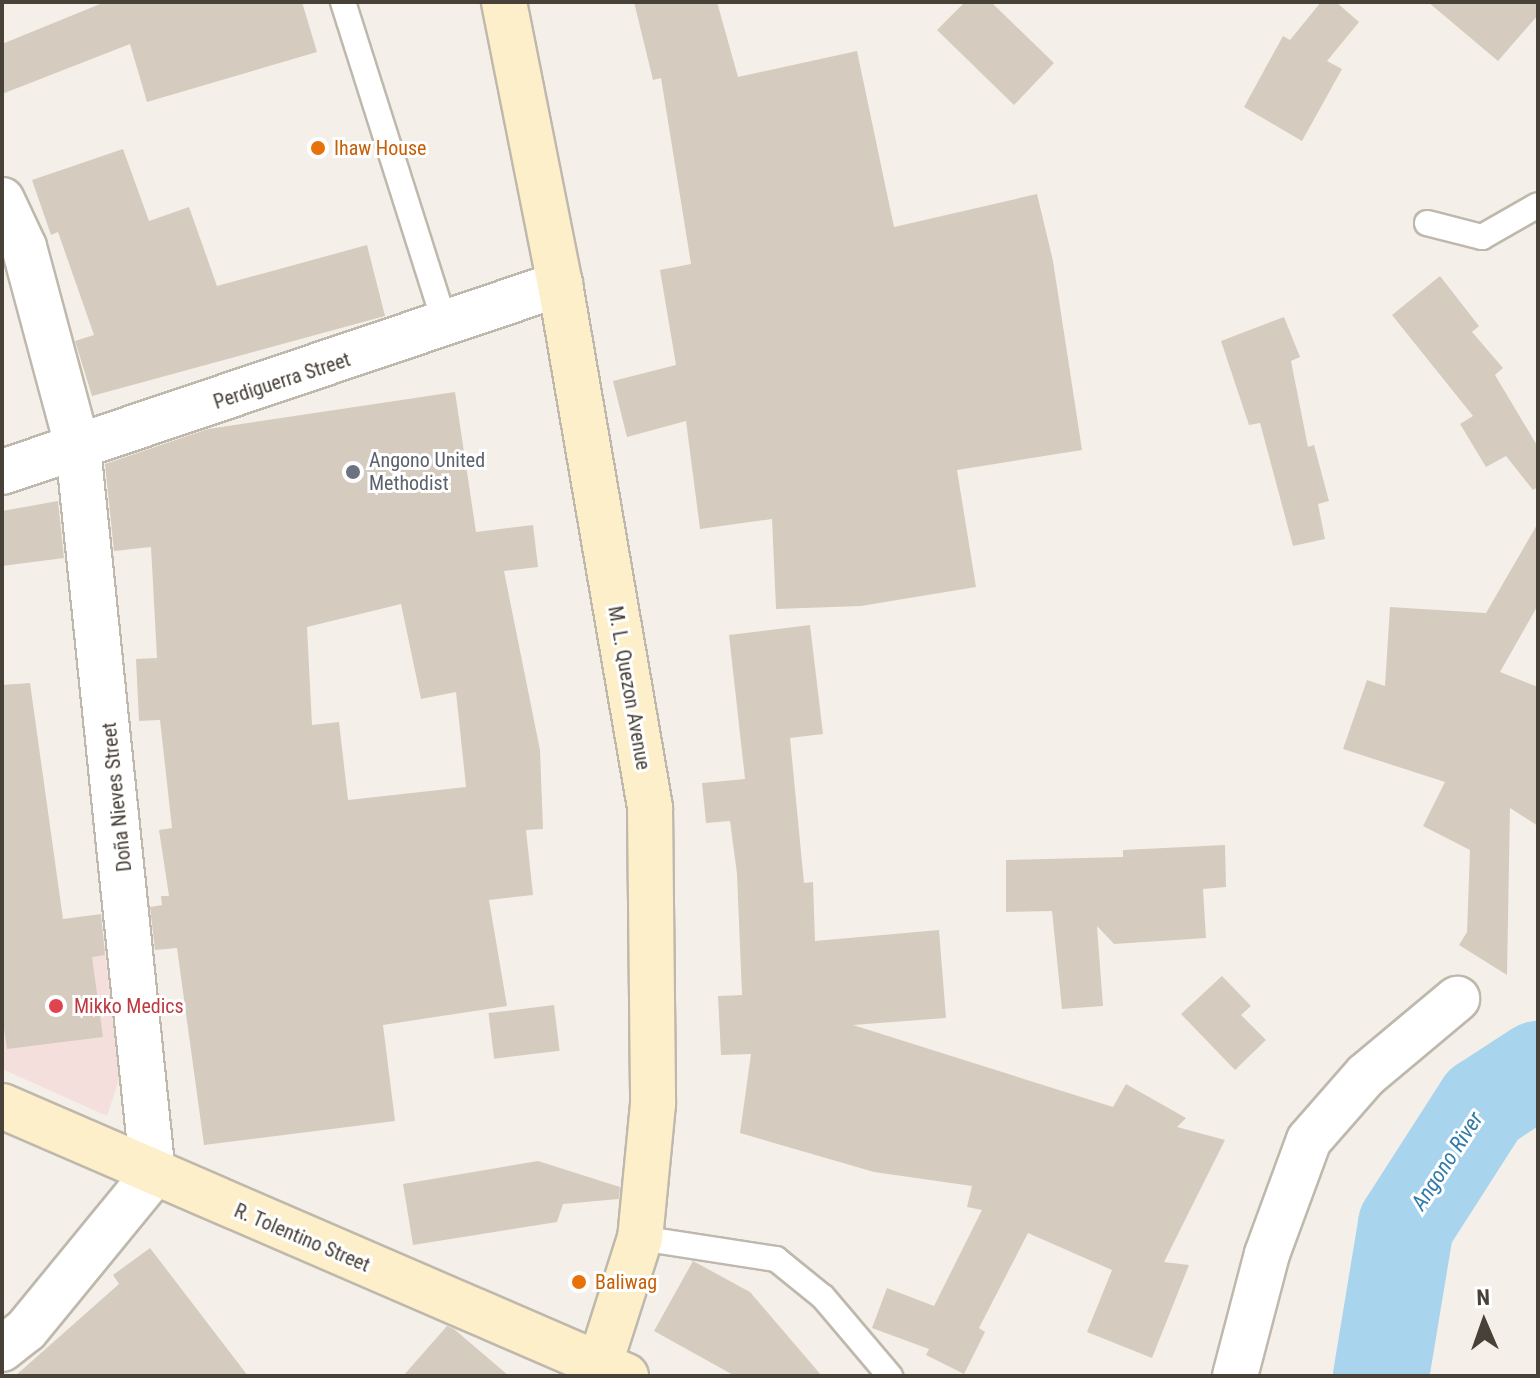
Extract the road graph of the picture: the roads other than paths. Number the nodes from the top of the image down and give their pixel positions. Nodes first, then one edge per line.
1 (343, 2) edge
2 (504, 2) edge
3 (2, 200) edge
4 (1538, 205) edge
5 (1427, 223) dead end
6 (560, 284) junction
7 (446, 326) junction
8 (78, 448) junction
9 (2, 472) edge
10 (1457, 999) dead end
11 (2, 1106) edge
12 (153, 1175) junction
13 (640, 1238) junction
14 (2, 1349) edge
15 (608, 1372) edge
16 (890, 1376) edge
17 (1235, 1376) edge

1 - 7 lane
2 - 6 main road, M. L. Quezon Avenue
3 - 8 street, Doña Nieves Street
4 - 5 lane
6 - 7 street, Perdiguerra Street
6 - 13 main road, M. L. Quezon Avenue
7 - 8 street, Perdiguerra Street
8 - 9 street, Perdiguerra Street
8 - 12 street, Doña Nieves Street
10 - 17 street
11 - 12 main road, R. Tolentino Street
12 - 14 street
12 - 15 main road, R. Tolentino Street
13 - 15 main road, M. L. Quezon Avenue
13 - 16 lane

